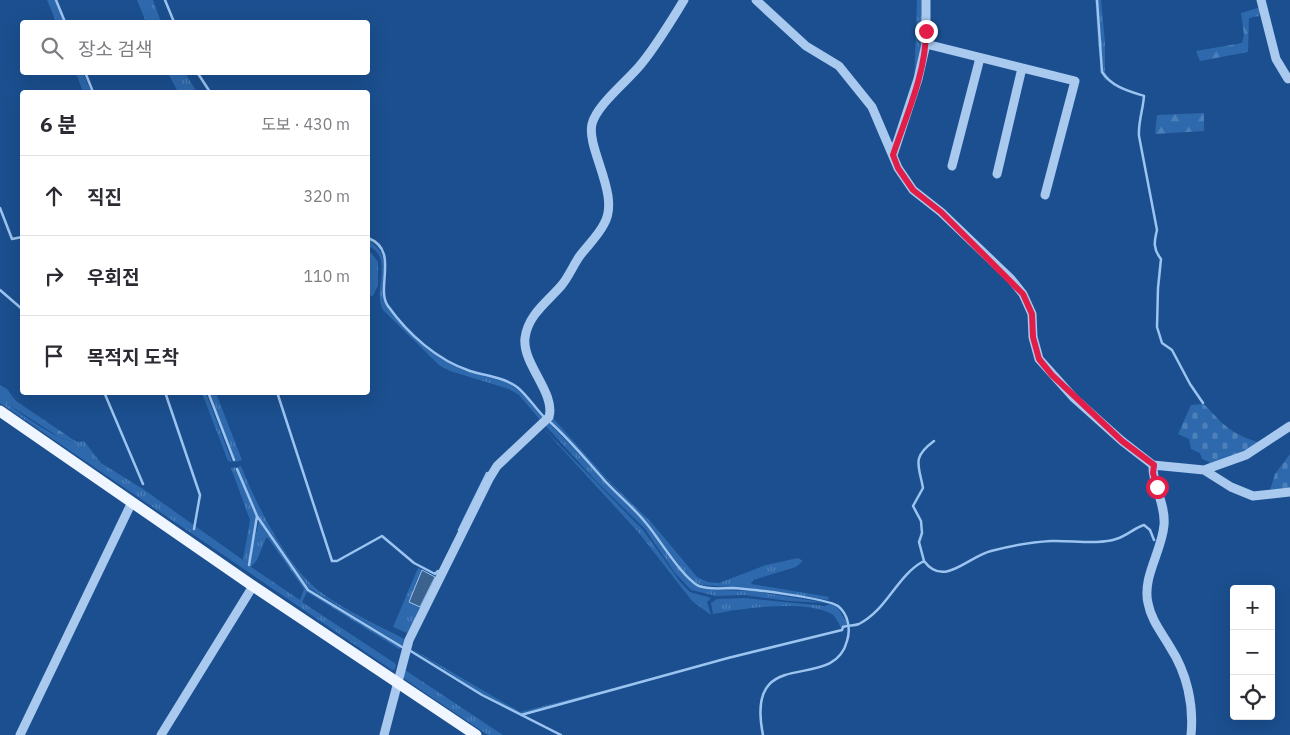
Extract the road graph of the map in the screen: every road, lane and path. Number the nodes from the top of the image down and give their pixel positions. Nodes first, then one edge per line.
1 (684, 0) edge
2 (756, 0) edge
3 (926, 0) edge
4 (1261, 0) edge
5 (926, 44) junction
6 (980, 58) junction
7 (1022, 68) junction
8 (1288, 79) dead end
9 (893, 155) junction
10 (952, 166) dead end
11 (997, 174) dead end
12 (1045, 195) dead end
13 (0, 410) edge
14 (1290, 426) edge
15 (1154, 465) junction
16 (1204, 470) junction
17 (1290, 492) edge
18 (132, 502) junction
19 (253, 586) junction
20 (397, 681) junction
21 (20, 735) edge
22 (161, 735) edge
23 (384, 735) edge
24 (476, 735) edge
25 (1191, 735) edge

1 - 20 street
2 - 9 street
3 - 5 street
4 - 8 street
5 - 6 street
5 - 9 street
6 - 7 street
6 - 10 street
7 - 11 street
7 - 12 street
9 - 15 street
13 - 18 main road
14 - 16 street
15 - 16 street
15 - 25 street
16 - 17 street
18 - 19 main road
18 - 21 street
19 - 20 main road
19 - 22 street
20 - 23 street
20 - 24 main road

